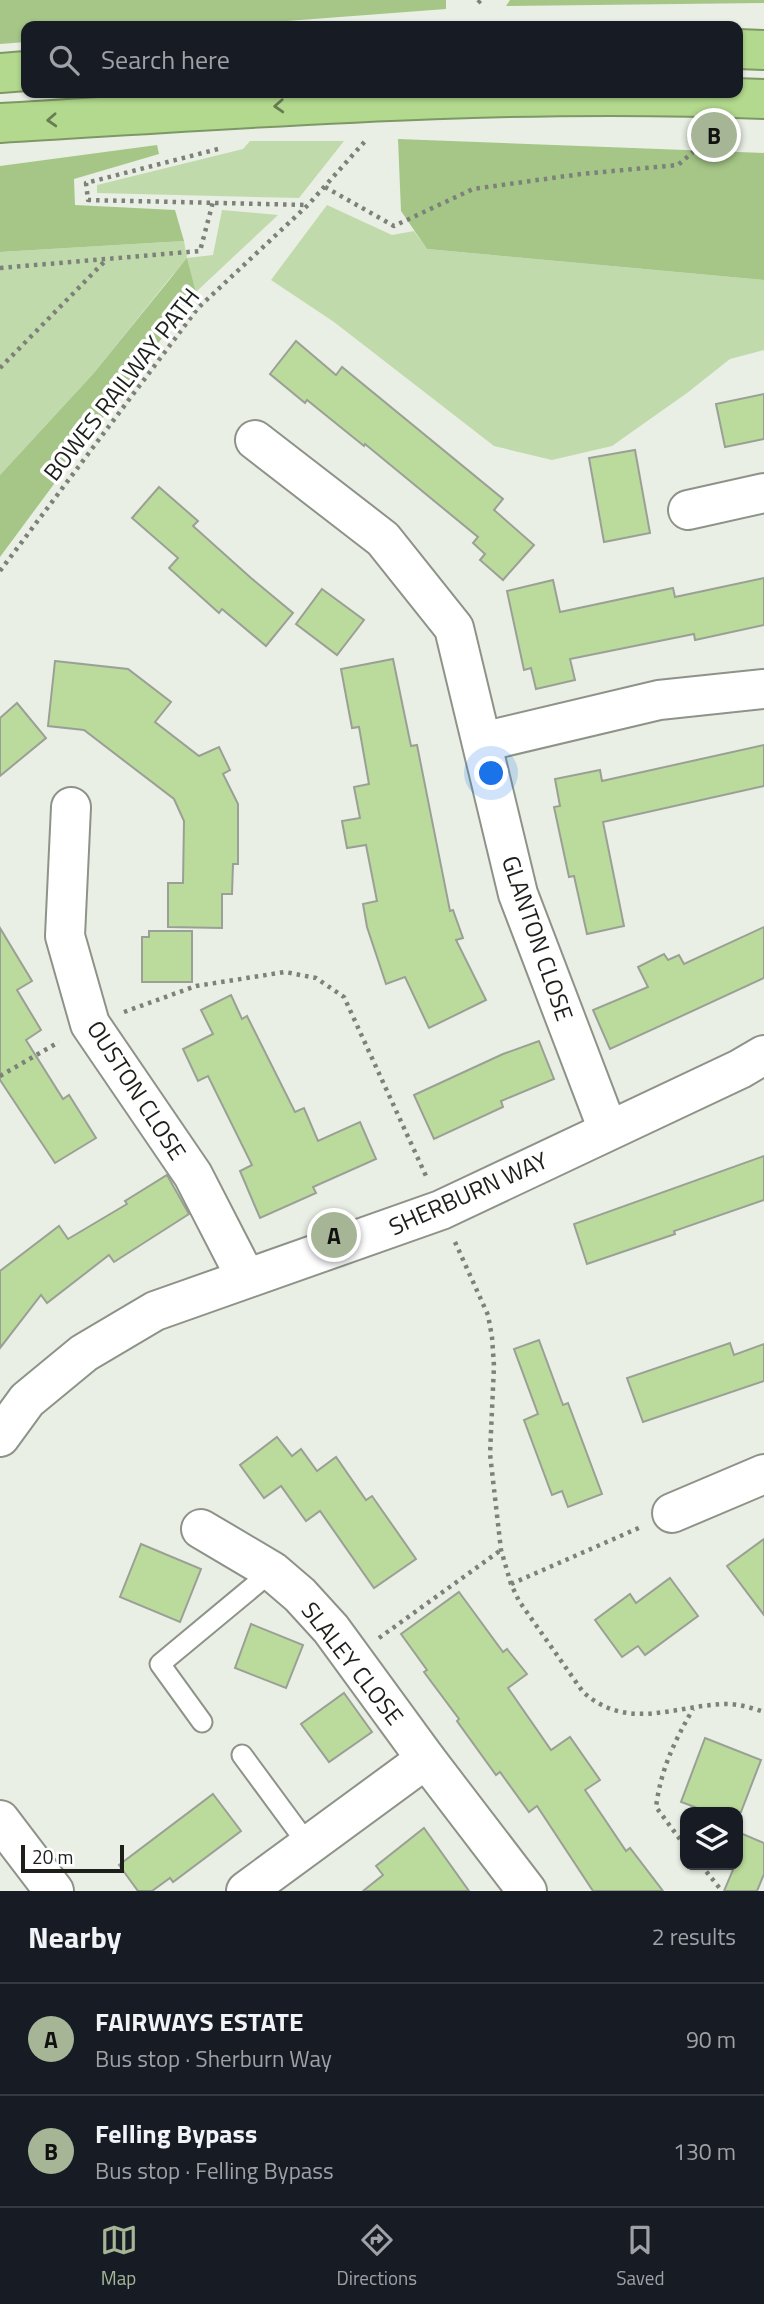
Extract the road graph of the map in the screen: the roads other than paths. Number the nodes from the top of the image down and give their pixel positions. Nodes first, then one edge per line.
1 (743, 50) edge
2 (764, 50) edge
3 (21, 71) edge
4 (0, 73) edge
5 (746, 98) edge
6 (0, 123) edge
7 (255, 440) dead end
8 (764, 494) edge
9 (688, 510) dead end
10 (764, 689) edge
11 (482, 742) junction
12 (71, 807) dead end
13 (764, 1055) edge
14 (608, 1130) junction
15 (247, 1278) junction
16 (0, 1437) edge
17 (764, 1475) edge
18 (672, 1513) road end
19 (201, 1529) dead end
20 (272, 1571) junction
21 (202, 1722) dead end
22 (242, 1755) dead end
23 (426, 1759) junction
24 (0, 1820) edge
25 (309, 1846) junction
26 (54, 1891) edge
27 (246, 1891) edge
28 (527, 1891) edge

1 - 2 highway
3 - 4 highway
5 -> 6 highway
7 - 11 street, GLANTON CLOSE
8 - 9 street
10 - 11 street
11 - 14 street, GLANTON CLOSE
12 - 15 street, OUSTON CLOSE
13 - 14 street, SHERBURN WAY
14 - 15 street, SHERBURN WAY
15 - 16 street, SHERBURN WAY
17 - 18 street
19 - 20 street, SLALEY CLOSE
20 - 21 lane
20 - 23 street, SLALEY CLOSE
22 - 25 lane
23 - 25 street
23 - 28 street, SLALEY CLOSE
24 - 26 street
25 - 27 street

